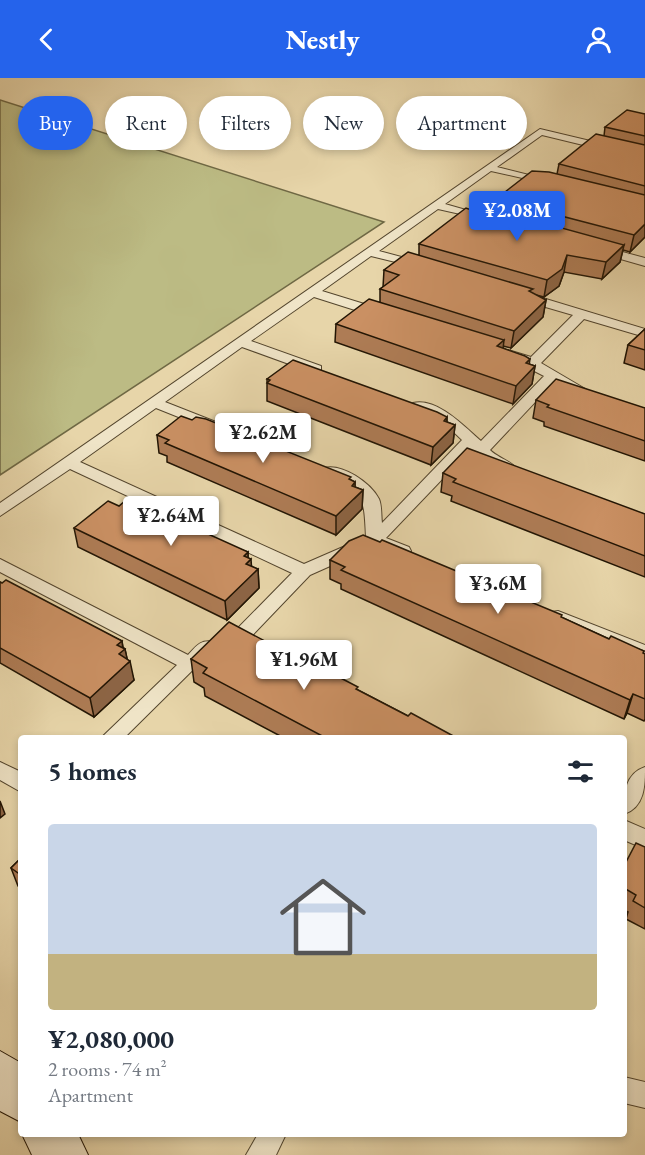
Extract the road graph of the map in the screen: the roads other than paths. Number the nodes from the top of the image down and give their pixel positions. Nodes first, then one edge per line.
1 (645, 157) edge
2 (490, 168) junction
3 (556, 185) edge
4 (436, 205) junction
5 (491, 220) edge
6 (590, 247) edge
7 (370, 252) junction
8 (645, 262) edge
9 (437, 271) edge
10 (312, 292) junction
11 (514, 294) edge
12 (581, 314) junction
13 (400, 320) edge
14 (645, 333) edge
15 (241, 342) junction
16 (499, 350) edge
17 (532, 364) junction
18 (327, 373) edge
19 (552, 375) junction
20 (594, 398) edge
21 (402, 400) edge
22 (155, 403) junction
23 (232, 433) edge
24 (476, 445) junction
25 (69, 463) junction
26 (309, 464) edge
27 (527, 475) edge
28 (0, 511) edge
29 (375, 540) junction
30 (418, 558) edge
31 (0, 565) edge
32 (304, 571) junction
33 (548, 612) edge
34 (239, 638) junction
35 (260, 648) edge
36 (645, 653) edge
37 (190, 664) junction
38 (114, 735) edge
39 (0, 770) edge
40 (645, 775) edge
41 (18, 781) edge
42 (627, 801) edge
43 (627, 831) edge
44 (645, 840) edge
45 (0, 1075) edge
46 (627, 1091) edge
47 (18, 1095) edge
48 (645, 1095) edge
49 (49, 1137) edge
50 (271, 1137) edge
51 (63, 1155) edge
52 (260, 1155) edge

1 - 2 lane
2 - 3 lane
2 - 4 lane
4 - 5 lane
4 - 7 lane
6 - 8 lane
7 - 9 lane
7 - 10 lane
10 - 13 lane
10 - 15 lane
11 - 12 lane
12 - 14 lane
12 - 17 lane
15 - 18 lane
15 - 22 lane
16 - 17 lane
17 - 19 lane
19 - 20 lane
19 - 24 lane
21 - 24 lane
22 - 23 lane
22 - 25 lane
24 - 27 lane
24 - 29 lane
25 - 28 lane
25 - 32 lane
26 - 29 lane
29 - 30 lane
29 - 32 lane
31 - 37 lane
32 - 34 lane
33 - 36 lane
34 - 35 lane
34 - 37 lane
37 - 38 lane
39 - 41 lane
40 - 42 lane
43 - 44 lane
45 - 47 main road
46 - 48 lane
49 - 51 main road
50 - 52 lane

